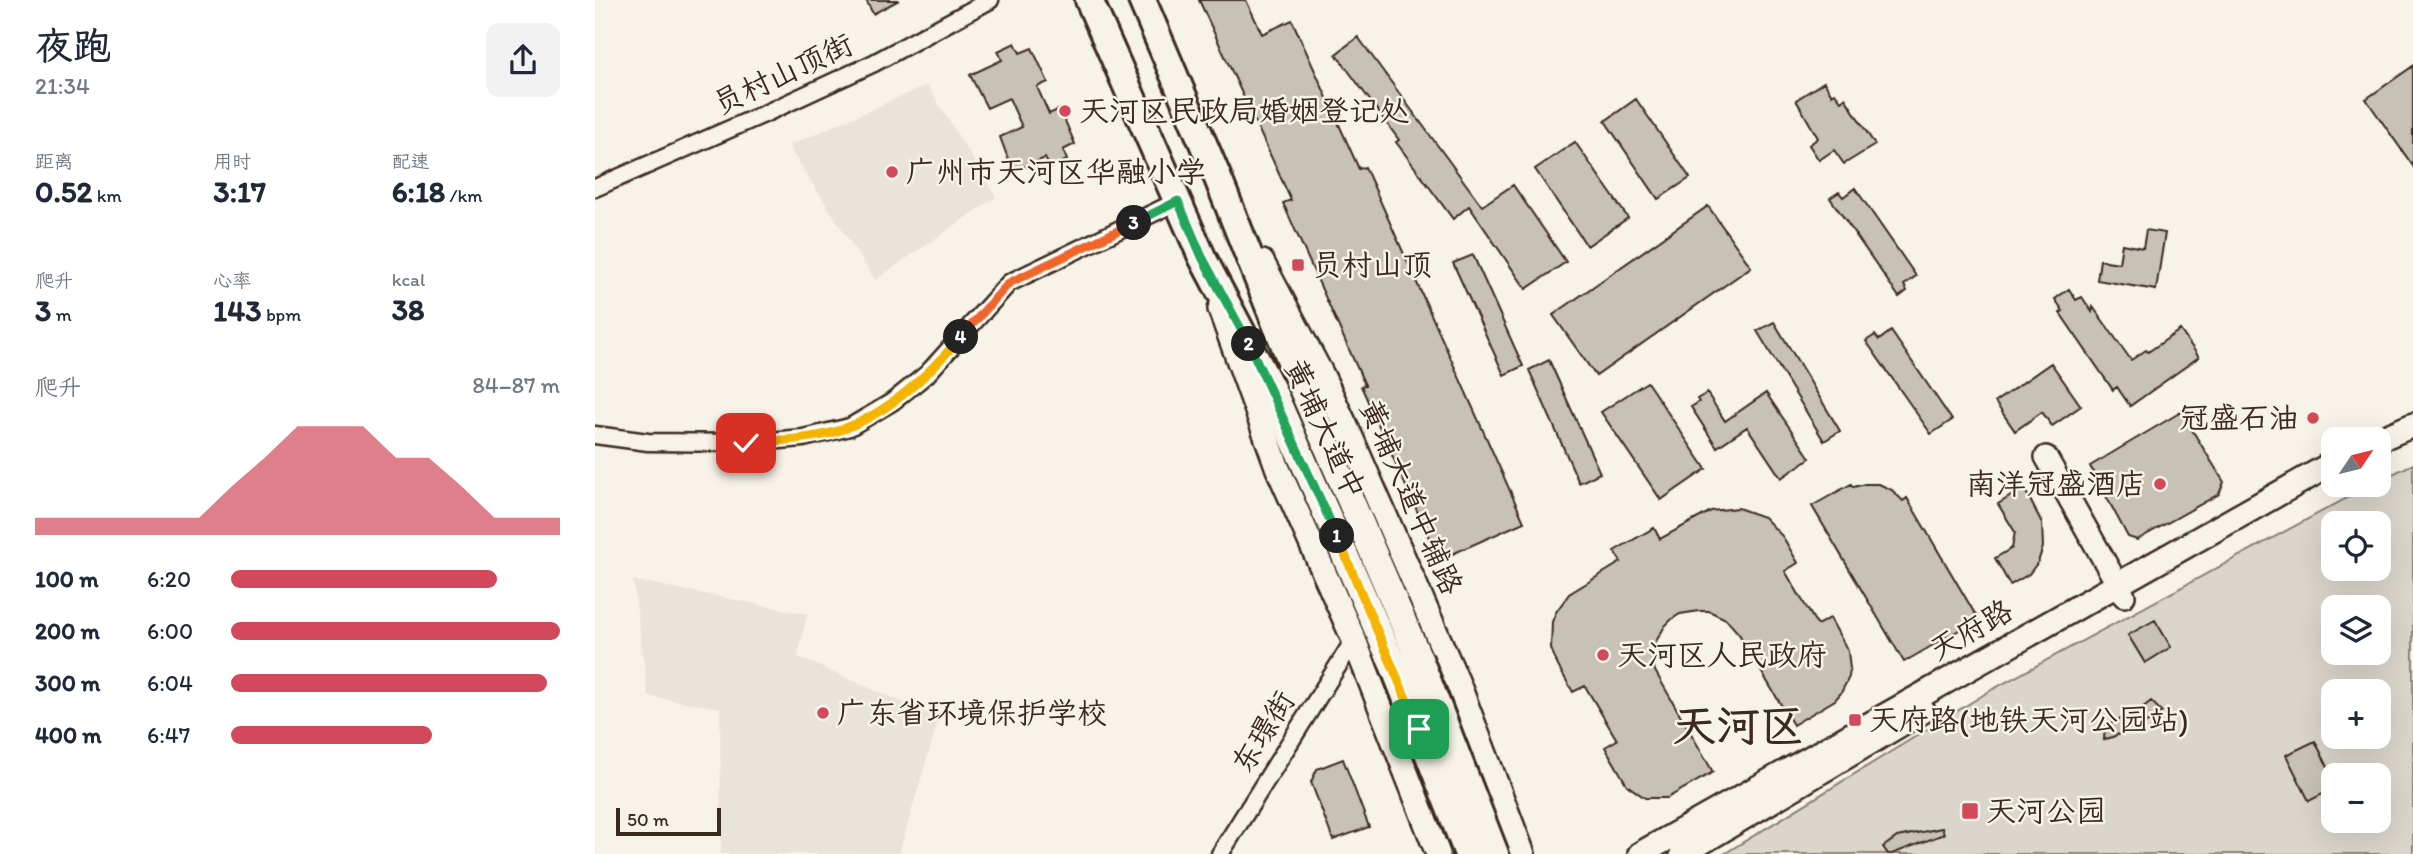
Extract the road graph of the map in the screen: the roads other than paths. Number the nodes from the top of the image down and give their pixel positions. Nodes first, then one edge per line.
1 (990, 0) edge
2 (1089, 0) edge
3 (1142, 0) edge
4 (1217, 176) junction
5 (595, 188) edge
6 (1178, 201) junction
7 (1202, 257) junction
8 (2413, 425) edge
9 (2391, 434) edge
10 (595, 435) edge
11 (2413, 442) edge
12 (2391, 451) edge
13 (2046, 457) dead end
14 (2321, 470) edge
15 (2321, 485) edge
16 (2120, 590) junction
17 (1353, 640) junction
18 (1407, 664) junction
19 (1501, 794) junction
20 (1426, 822) junction
21 (1220, 854) edge
22 (1438, 854) edge
23 (1468, 854) edge
24 (1495, 854) edge
25 (1523, 854) edge
26 (1640, 854) edge
27 (1682, 854) edge

1 - 5 street, 员村山顶街
2 - 6 main road, 黄埔大道中
3 - 4 main road, 黄埔大道中
4 - 18 main road, 黄埔大道中
4 - 19 main road, 黄埔大道中辅路
6 - 7 main road, 黄埔大道中
6 - 10 street
7 - 17 main road
7 - 18 main road, 黄埔大道中
8 - 9 main road
11 - 12 main road
13 - 16 street
14 - 16 main road, 天府路
15 - 16 main road, 天府路
16 - 26 main road, 天府路
16 - 27 main road, 天府路
17 - 20 main road
17 - 21 street, 东璟街
18 - 23 main road, 黄埔大道中, bridge
18 - 24 main road, 黄埔大道中, bridge
19 - 20 main road
19 - 25 main road, 黄埔大道中辅路
20 - 22 main road

